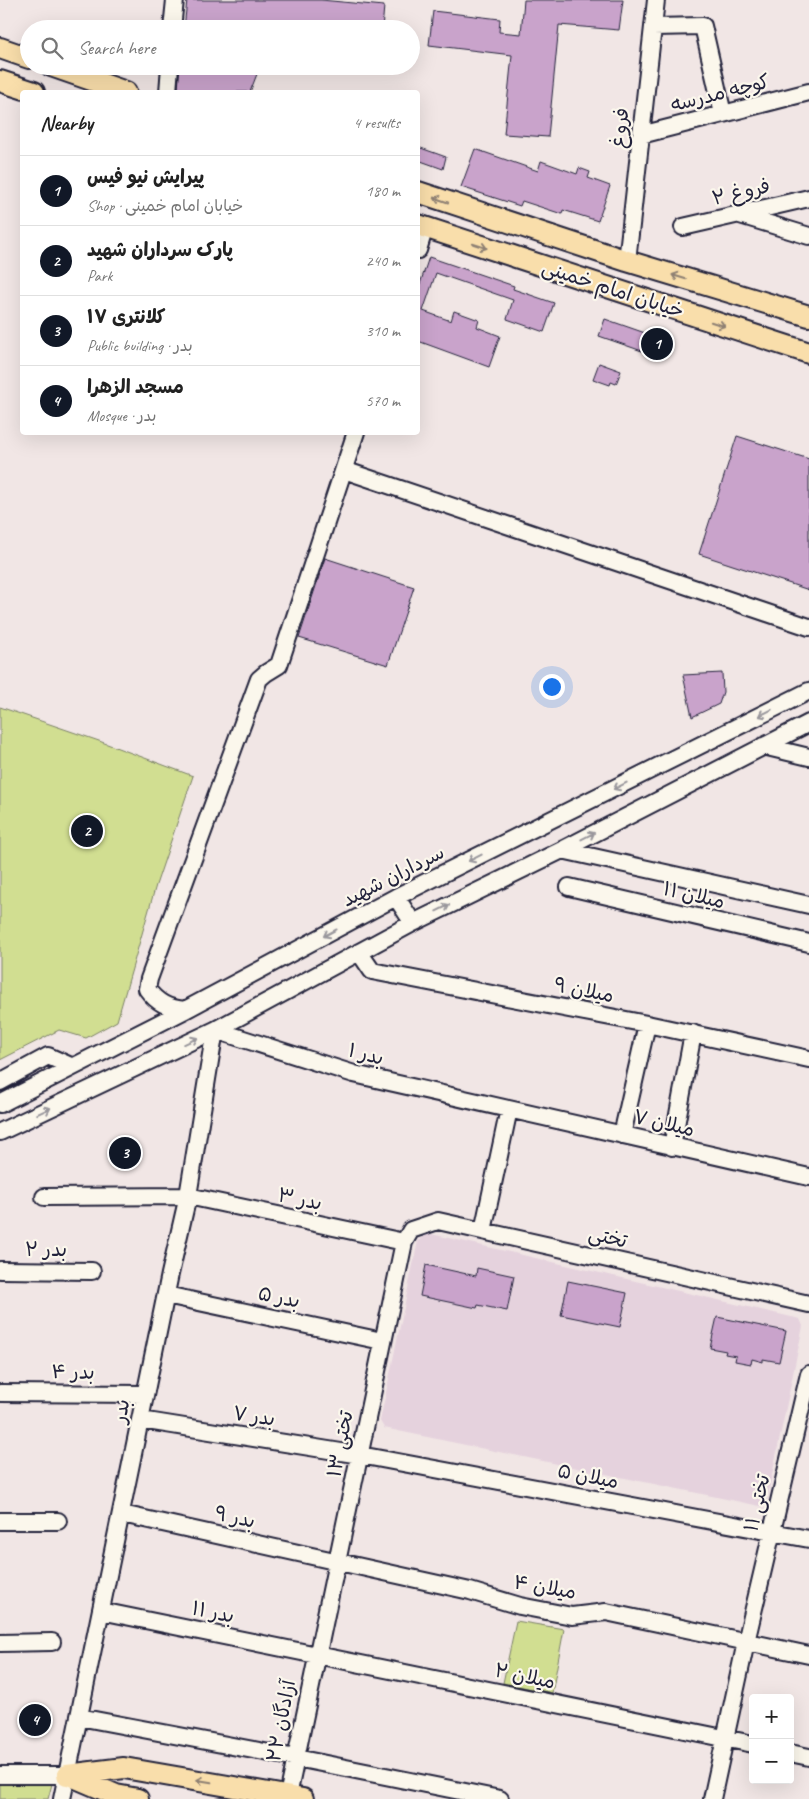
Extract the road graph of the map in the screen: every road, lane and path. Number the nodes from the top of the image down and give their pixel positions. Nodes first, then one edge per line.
1 (174, 0) edge
2 (656, 0) edge
3 (173, 20) edge
4 (653, 27) junction
5 (0, 48) edge
6 (20, 55) edge
7 (77, 75) edge
8 (169, 75) edge
9 (0, 81) edge
10 (28, 90) edge
11 (120, 90) edge
12 (168, 90) edge
13 (809, 92) edge
14 (723, 114) junction
15 (641, 135) junction
16 (420, 193) edge
17 (809, 198) edge
18 (464, 208) junction
19 (738, 215) junction
20 (421, 226) edge
21 (683, 227) dead end
22 (809, 236) edge
23 (454, 238) junction
24 (627, 261) junction
25 (809, 316) edge
26 (809, 353) edge
27 (355, 435) edge
28 (344, 470) junction
29 (809, 627) edge
30 (809, 691) edge
31 (809, 723) edge
32 (762, 746) junction
33 (809, 757) edge
34 (562, 850) junction
35 (569, 887) dead end
36 (396, 897) junction
37 (809, 905) edge
38 (413, 922) junction
39 (809, 942) edge
40 (358, 952) junction
41 (184, 1010) junction
42 (647, 1024) junction
43 (215, 1030) junction
44 (693, 1033) junction
45 (809, 1059) edge
46 (74, 1067) junction
47 (0, 1082) edge
48 (0, 1104) edge
49 (509, 1109) junction
50 (0, 1132) edge
51 (622, 1135) junction
52 (672, 1147) junction
53 (809, 1177) edge
54 (188, 1196) junction
55 (44, 1197) dead end
56 (482, 1231) junction
57 (404, 1242) junction
58 (0, 1270) edge
59 (92, 1271) dead end
60 (166, 1295) junction
61 (809, 1304) edge
62 (382, 1341) junction
63 (809, 1374) edge
64 (0, 1392) edge
65 (146, 1394) junction
66 (141, 1420) junction
67 (360, 1454) junction
68 (122, 1514) junction
69 (0, 1521) edge
70 (58, 1521) dead end
71 (772, 1532) junction
72 (809, 1539) edge
73 (338, 1562) junction
74 (101, 1611) junction
75 (52, 1642) dead end
76 (746, 1642) junction
77 (0, 1643) edge
78 (316, 1655) junction
79 (809, 1655) edge
80 (79, 1717) junction
81 (726, 1738) junction
82 (749, 1743) edge
83 (794, 1754) edge
84 (809, 1757) edge
85 (296, 1758) junction
86 (0, 1775) edge
87 (67, 1775) junction
88 (296, 1797) edge
89 (62, 1799) edge
90 (138, 1799) edge
91 (500, 1799) edge
92 (712, 1799) edge

1 - 3 street
2 - 4 street, فروغ
4 - 14 street
4 - 15 street, فروغ
5 - 6 main road
7 - 11 main road
8 - 12 street
9 - 10 main road
13 - 14 street, کوچه مدرسه
14 - 15 street, کوچه مدرسه
15 - 24 street, فروغ
18 -> 16 main road, خیابان امام خمینی
17 - 19 street, فروغ ۲
18 - 23 main road
18 - 24 main road, خیابان امام خمینی
19 - 21 street, فروغ ۲
19 - 22 street
20 - 23 main road, خیابان امام خمینی
23 -> 26 main road, خیابان امام خمینی
25 -> 24 main road, خیابان امام خمینی
27 - 28 street
28 - 29 street
28 - 41 street
30 -> 36 street, سرداران شهید
31 - 32 street
32 - 33 street
34 -> 32 street
34 - 37 street
38 -> 34 street
35 - 39 street, میلان ۱۱
36 - 38 street
36 -> 41 street, سرداران شهید
38 - 40 street
40 - 42 street, میلان ۹
40 - 43 street
41 - 46 street, سرداران شهید
42 - 44 street, میلان ۹
42 - 51 street
43 - 49 street, بدر ۱
50 -> 43 street
43 - 54 street, بدر
44 - 45 street, میلان ۹
44 - 52 street
46 - 47 street
46 - 48 street, سرداران شهید
49 - 51 street, میلان ۷
49 - 56 street
51 - 52 street, میلان ۷
52 - 53 street, میلان ۷
54 - 55 street, بدر ۳
54 - 57 street, بدر ۳
54 - 60 street, بدر
56 - 57 street, تختی
56 - 61 street, تختی
57 - 62 street, تختی ۱۳
58 - 59 street, بدر ۲
60 - 62 street, بدر ۵
60 - 65 street, بدر
62 - 67 street, تختی ۱۳
63 - 71 street, تختی ۱۱
64 - 65 street, بدر ۴
65 - 66 street, بدر
66 - 67 street, بدر ۷
66 - 68 street, بدر
67 - 71 street, میلان ۵
67 - 73 street, تختی ۱۳
68 - 73 street, بدر ۹
68 - 74 street, بدر
69 - 70 street
71 - 72 street, میلان ۵
71 - 76 street, تختی ۱۱
73 - 76 street, میلان ۴
73 - 78 street, تختی ۱۳
74 - 78 street, بدر ۱۱
74 - 80 street, بدر
75 - 77 street
76 - 79 street, میلان ۴
76 - 81 street, تختی ۱۱
78 - 81 street, میلان ۲
78 - 85 street, آزادگان ۲۲
80 - 85 street
80 - 87 street, بدر
81 - 82 street, میلان ۲
81 - 92 street, تختی ۱۱
83 - 84 street
85 - 88 street, آزادگان ۲۲
85 - 91 street
86 - 87 street
88 -> 87 main road
87 - 89 street, بدر
87 - 90 main road

